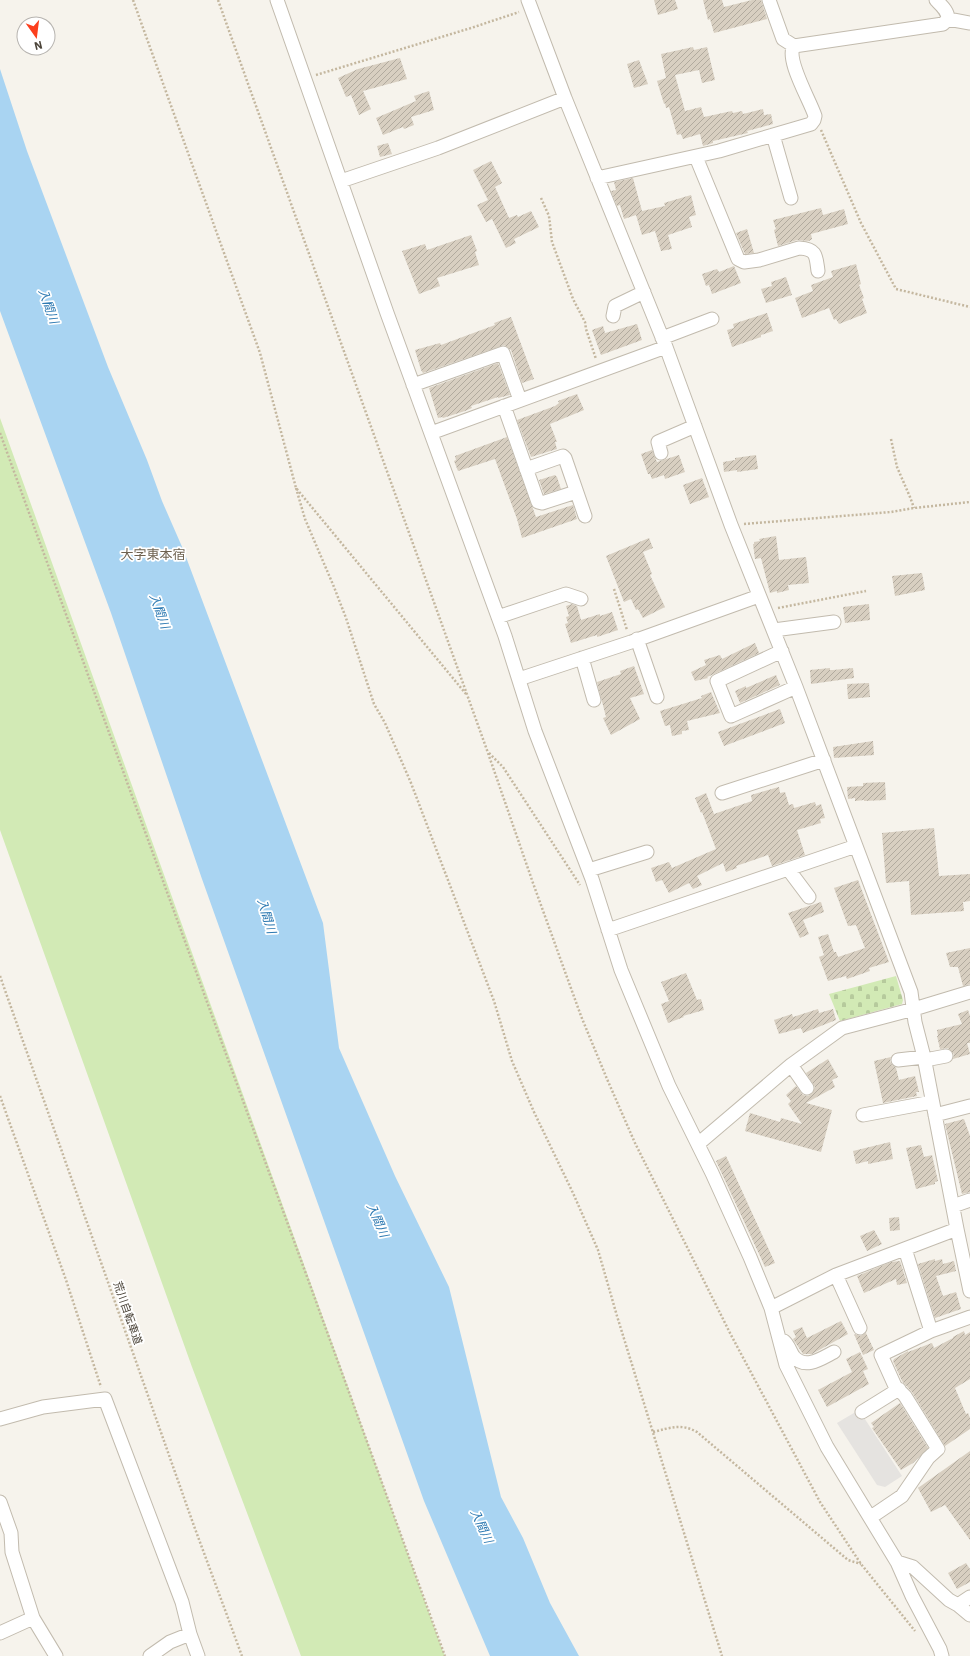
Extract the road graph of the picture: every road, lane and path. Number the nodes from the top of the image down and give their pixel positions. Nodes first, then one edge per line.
1 (133, 0) edge
2 (218, 0) edge
3 (277, 0) edge
4 (769, 0) edge
5 (936, 0) edge
6 (529, 4) edge
7 (948, 20) junction
8 (970, 23) edge
9 (794, 46) junction
10 (305, 78) junction
11 (564, 98) junction
12 (814, 120) junction
13 (773, 135) junction
14 (696, 157) junction
15 (597, 178) junction
16 (340, 181) junction
17 (541, 198) dead end
18 (791, 198) dead end
19 (818, 271) dead end
20 (644, 292) junction
21 (970, 307) edge
22 (613, 316) dead end
23 (712, 318) dead end
24 (664, 342) junction
25 (600, 371) junction
26 (413, 385) junction
27 (520, 400) junction
28 (504, 406) junction
29 (695, 426) junction
30 (0, 433) edge
31 (431, 433) junction
32 (891, 439) dead end
33 (661, 453) dead end
34 (526, 469) junction
35 (296, 488) junction
36 (576, 492) junction
37 (970, 502) edge
38 (914, 508) junction
39 (585, 516) dead end
40 (732, 525) junction
41 (614, 589) dead end
42 (866, 591) dead end
43 (759, 596) junction
44 (582, 599) dead end
45 (766, 610) junction
46 (498, 617) junction
47 (834, 622) dead end
48 (774, 630) junction
49 (634, 641) junction
50 (782, 651) junction
51 (582, 658) junction
52 (519, 679) junction
53 (796, 687) junction
54 (467, 695) junction
55 (657, 698) dead end
56 (594, 700) dead end
57 (488, 753) junction
58 (824, 760) junction
59 (722, 793) dead end
60 (856, 846) junction
61 (647, 852) dead end
62 (788, 869) junction
63 (589, 870) junction
64 (583, 890) dead end
65 (809, 897) dead end
66 (608, 930) junction
67 (0, 976) edge
68 (970, 992) edge
69 (914, 1009) junction
70 (946, 1056) dead end
71 (925, 1058) junction
72 (898, 1060) dead end
73 (792, 1066) junction
74 (807, 1088) dead end
75 (0, 1096) edge
76 (970, 1106) edge
77 (934, 1109) junction
78 (863, 1115) dead end
79 (698, 1144) junction
80 (970, 1200) edge
81 (953, 1206) junction
82 (957, 1229) junction
83 (905, 1249) junction
84 (836, 1275) junction
85 (970, 1288) edge
86 (771, 1308) junction
87 (970, 1317) edge
88 (860, 1328) dead end
89 (931, 1331) junction
90 (780, 1338) junction
91 (834, 1352) dead end
92 (899, 1390) junction
93 (105, 1399) junction
94 (862, 1412) dead end
95 (0, 1419) edge
96 (653, 1432) junction
97 (0, 1502) edge
98 (871, 1517) junction
99 (897, 1562) junction
100 (861, 1564) junction
101 (970, 1598) edge
102 (958, 1605) junction
103 (970, 1615) edge
104 (33, 1618) junction
105 (0, 1633) edge
106 (190, 1634) junction
107 (918, 1637) dead end
108 (56, 1656) edge
109 (150, 1656) edge
110 (198, 1656) edge
111 (242, 1656) edge
112 (445, 1656) edge
113 (722, 1656) edge
114 (942, 1656) edge

1 - 35 path
2 - 54 path
3 - 10 street
4 - 9 street
5 - 7 street
6 - 10 path
6 - 11 street
7 - 8 street
7 - 9 street
9 - 12 street
10 - 16 street
11 - 15 street
11 - 16 street
12 - 13 street
12 - 21 path
13 - 14 street
13 - 18 street
14 - 15 street
14 - 19 street
15 - 20 street
16 - 26 street
17 - 25 path
20 - 22 street
20 - 24 street
23 - 24 street
24 - 25 street
24 - 29 street
25 - 27 street
26 - 27 street
26 - 31 street
27 - 28 street
28 - 31 street
28 - 34 street
29 - 33 street
29 - 40 street
30 - 112 path
31 - 46 street
32 - 38 path
34 - 36 street
34 - 36 street
35 - 54 path
35 - 96 path
36 - 39 street
37 - 38 path
38 - 40 path
40 - 43 street
41 - 49 path
42 - 45 path
43 - 45 street
43 - 49 street
44 - 46 street
45 - 48 street
46 - 52 street
47 - 48 street
48 - 50 street
49 - 51 street
49 - 55 street
50 - 53 street
50 - 53 street
51 - 52 street
51 - 56 street
52 - 63 street
53 - 58 street
54 - 57 path
57 - 64 path
57 - 100 path
58 - 59 street
58 - 60 street
60 - 62 street
60 - 69 street
61 - 63 street
62 - 65 street
62 - 66 street
63 - 66 street
66 - 79 street
67 - 111 path, 荒川自転車道
68 - 69 street
69 - 71 street
69 - 73 street
70 - 71 street
71 - 72 street
71 - 77 street
73 - 74 street
73 - 79 street
75 - 93 path
76 - 77 street
77 - 78 street
77 - 81 street
79 - 86 street
80 - 81 street
81 - 82 street
82 - 83 street
82 - 85 street
83 - 84 street
83 - 89 street
84 - 86 street
84 - 88 street
86 - 90 street
87 - 89 street
89 - 92 street
90 - 91 street
90 - 98 street
92 - 94 street
92 - 98 street
93 - 95 street
93 - 106 street
96 - 100 path
96 - 113 path
97 - 104 street
98 - 99 street
99 - 102 street
99 - 114 street
100 - 107 path
101 - 102 street
102 - 103 street
104 - 105 street
104 - 108 street
106 - 109 street
106 - 110 street

